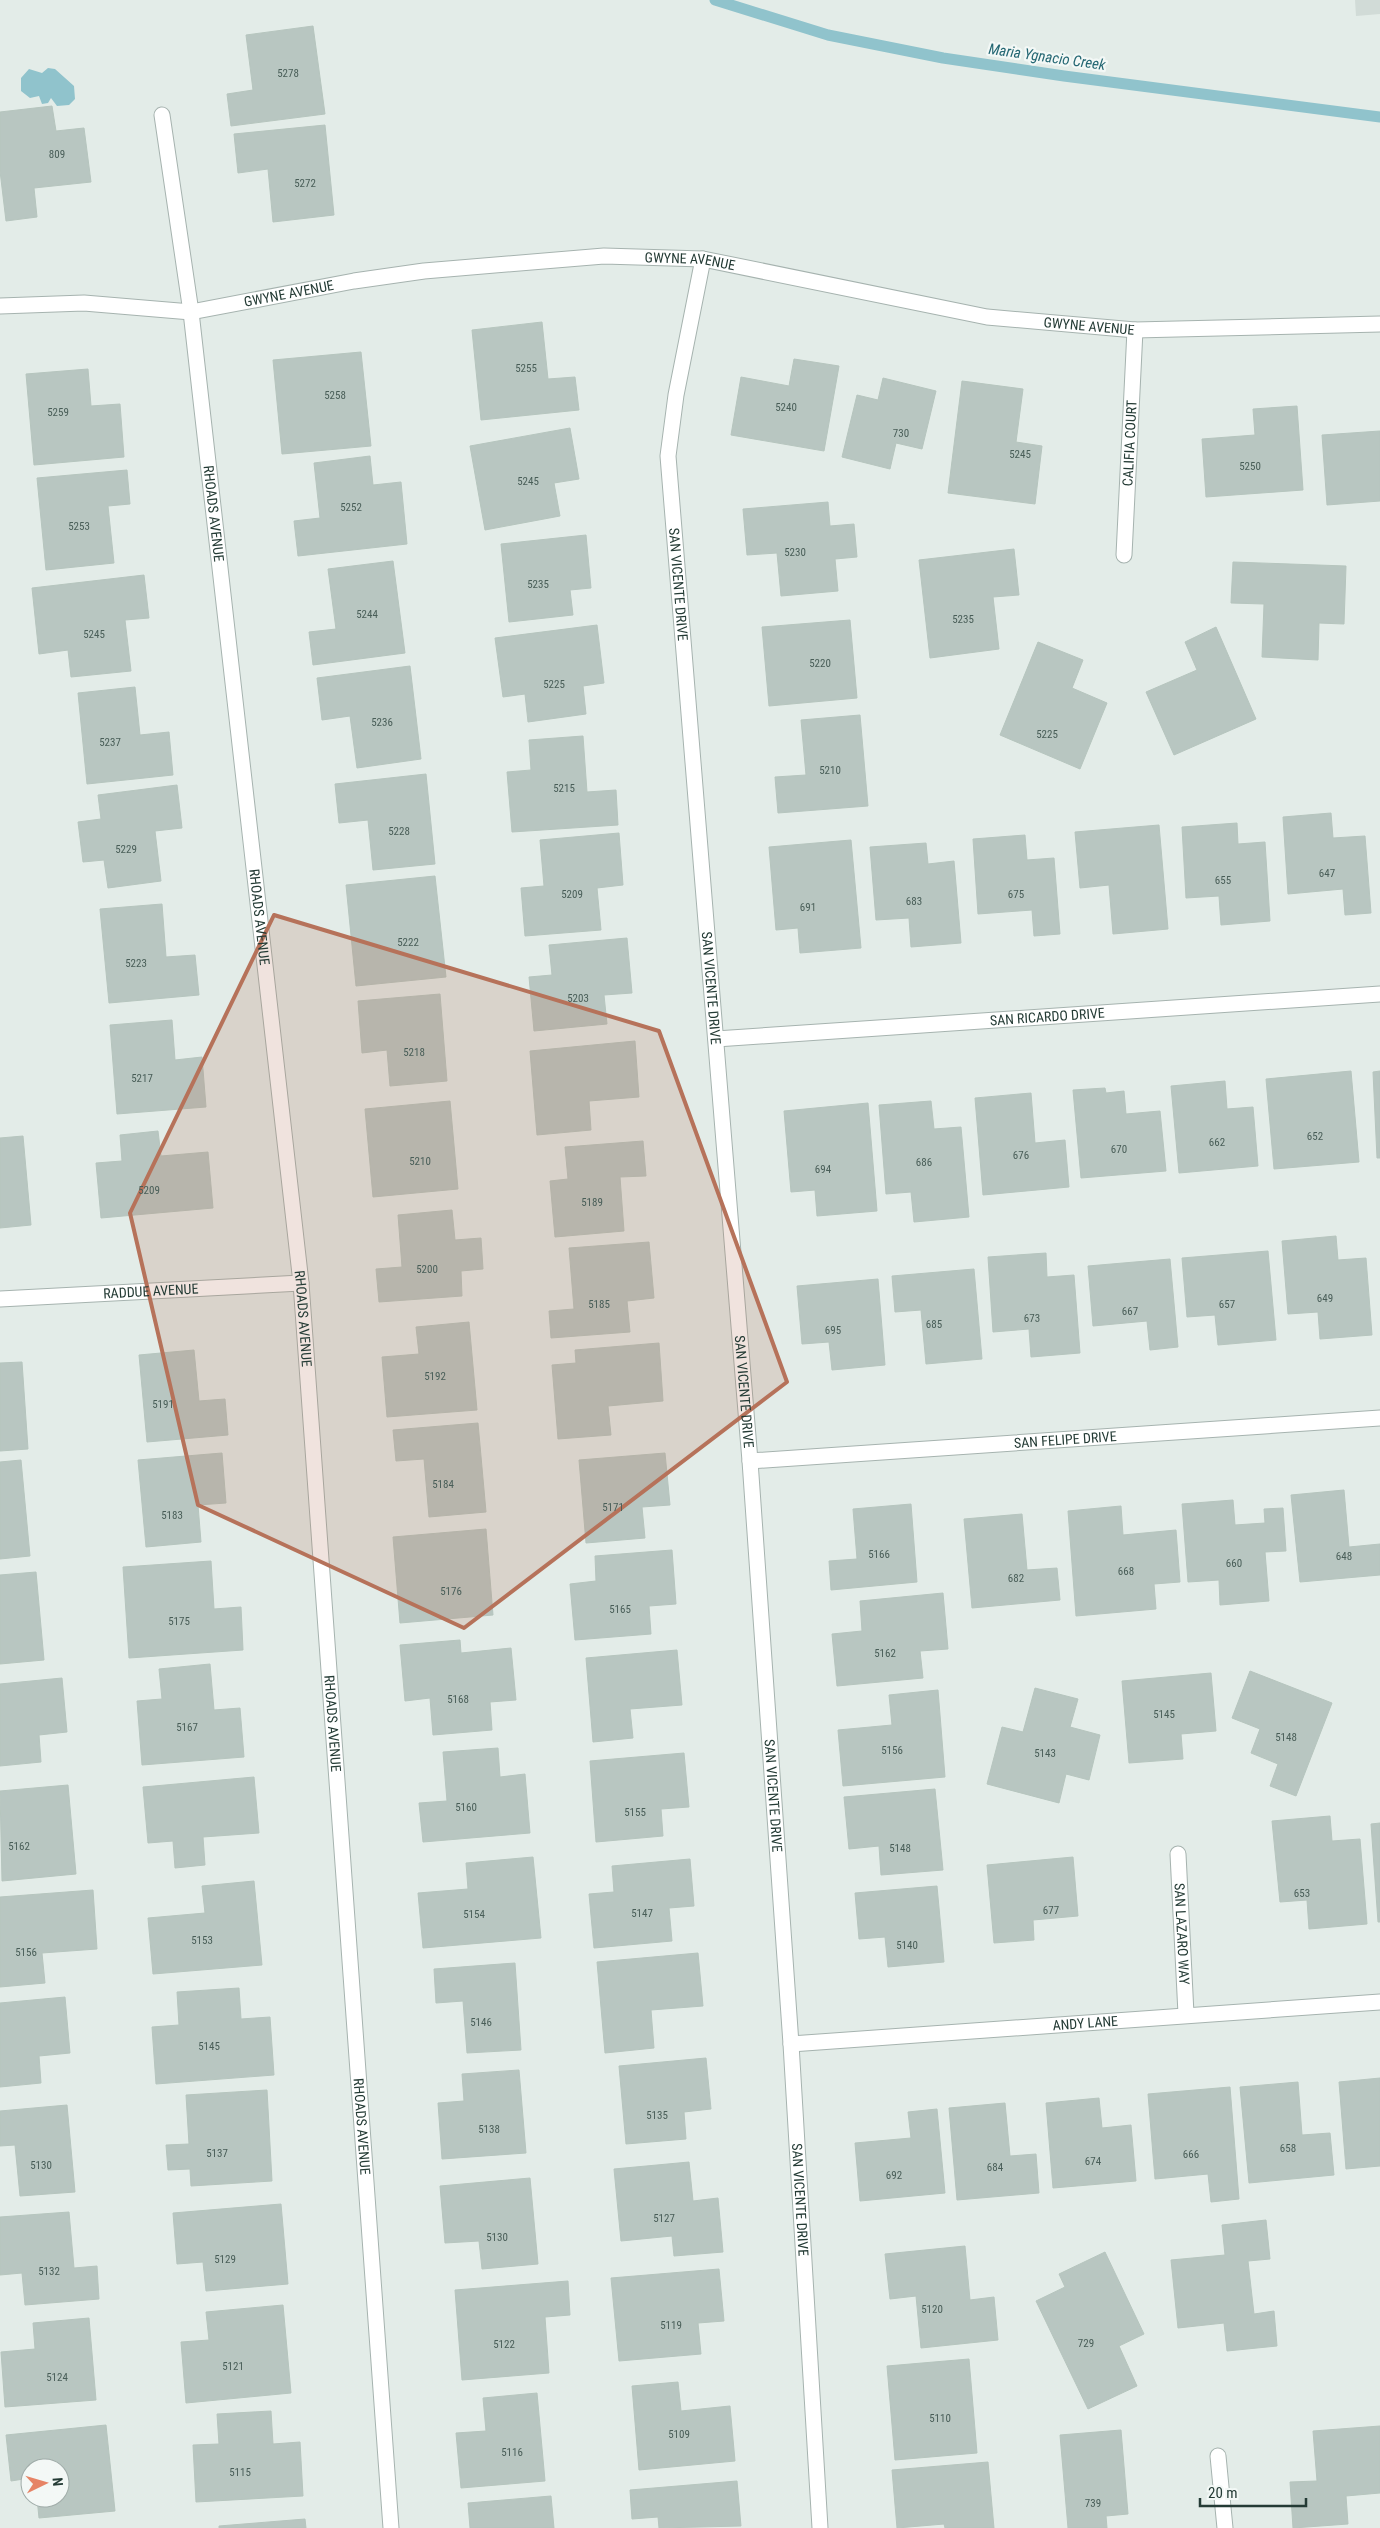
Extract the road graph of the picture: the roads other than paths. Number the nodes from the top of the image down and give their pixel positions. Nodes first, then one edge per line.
1 (162, 115) dead end
2 (703, 258) junction
3 (0, 306) edge
4 (191, 312) junction
5 (1380, 324) edge
6 (1135, 330) junction
7 (1124, 555) dead end
8 (1380, 994) edge
9 (716, 1039) junction
10 (301, 1282) junction
11 (0, 1299) edge
12 (1380, 1418) edge
13 (750, 1461) junction
14 (1178, 1854) dead end
15 (1380, 2002) edge
16 (1186, 2014) junction
17 (791, 2044) junction
18 (1218, 2456) dead end
19 (391, 2528) edge
20 (820, 2528) edge
21 (1225, 2528) edge

1 - 4 street, RHOADS AVENUE
2 - 4 street, GWYNE AVENUE
2 - 6 street, GWYNE AVENUE
2 - 9 street, SAN VICENTE DRIVE
3 - 4 street, GWYNE AVENUE
4 - 10 street, RHOADS AVENUE
5 - 6 street, GWYNE AVENUE
6 - 7 street, CALIFIA COURT
8 - 9 street, SAN RICARDO DRIVE
9 - 13 street, SAN VICENTE DRIVE
10 - 11 street, RADDUE AVENUE
10 - 19 street, RHOADS AVENUE
12 - 13 street, SAN FELIPE DRIVE
13 - 17 street, SAN VICENTE DRIVE
14 - 16 street, SAN LAZARO WAY
15 - 16 street, ANDY LANE
16 - 17 street, ANDY LANE
17 - 20 street, SAN VICENTE DRIVE
18 - 21 street

